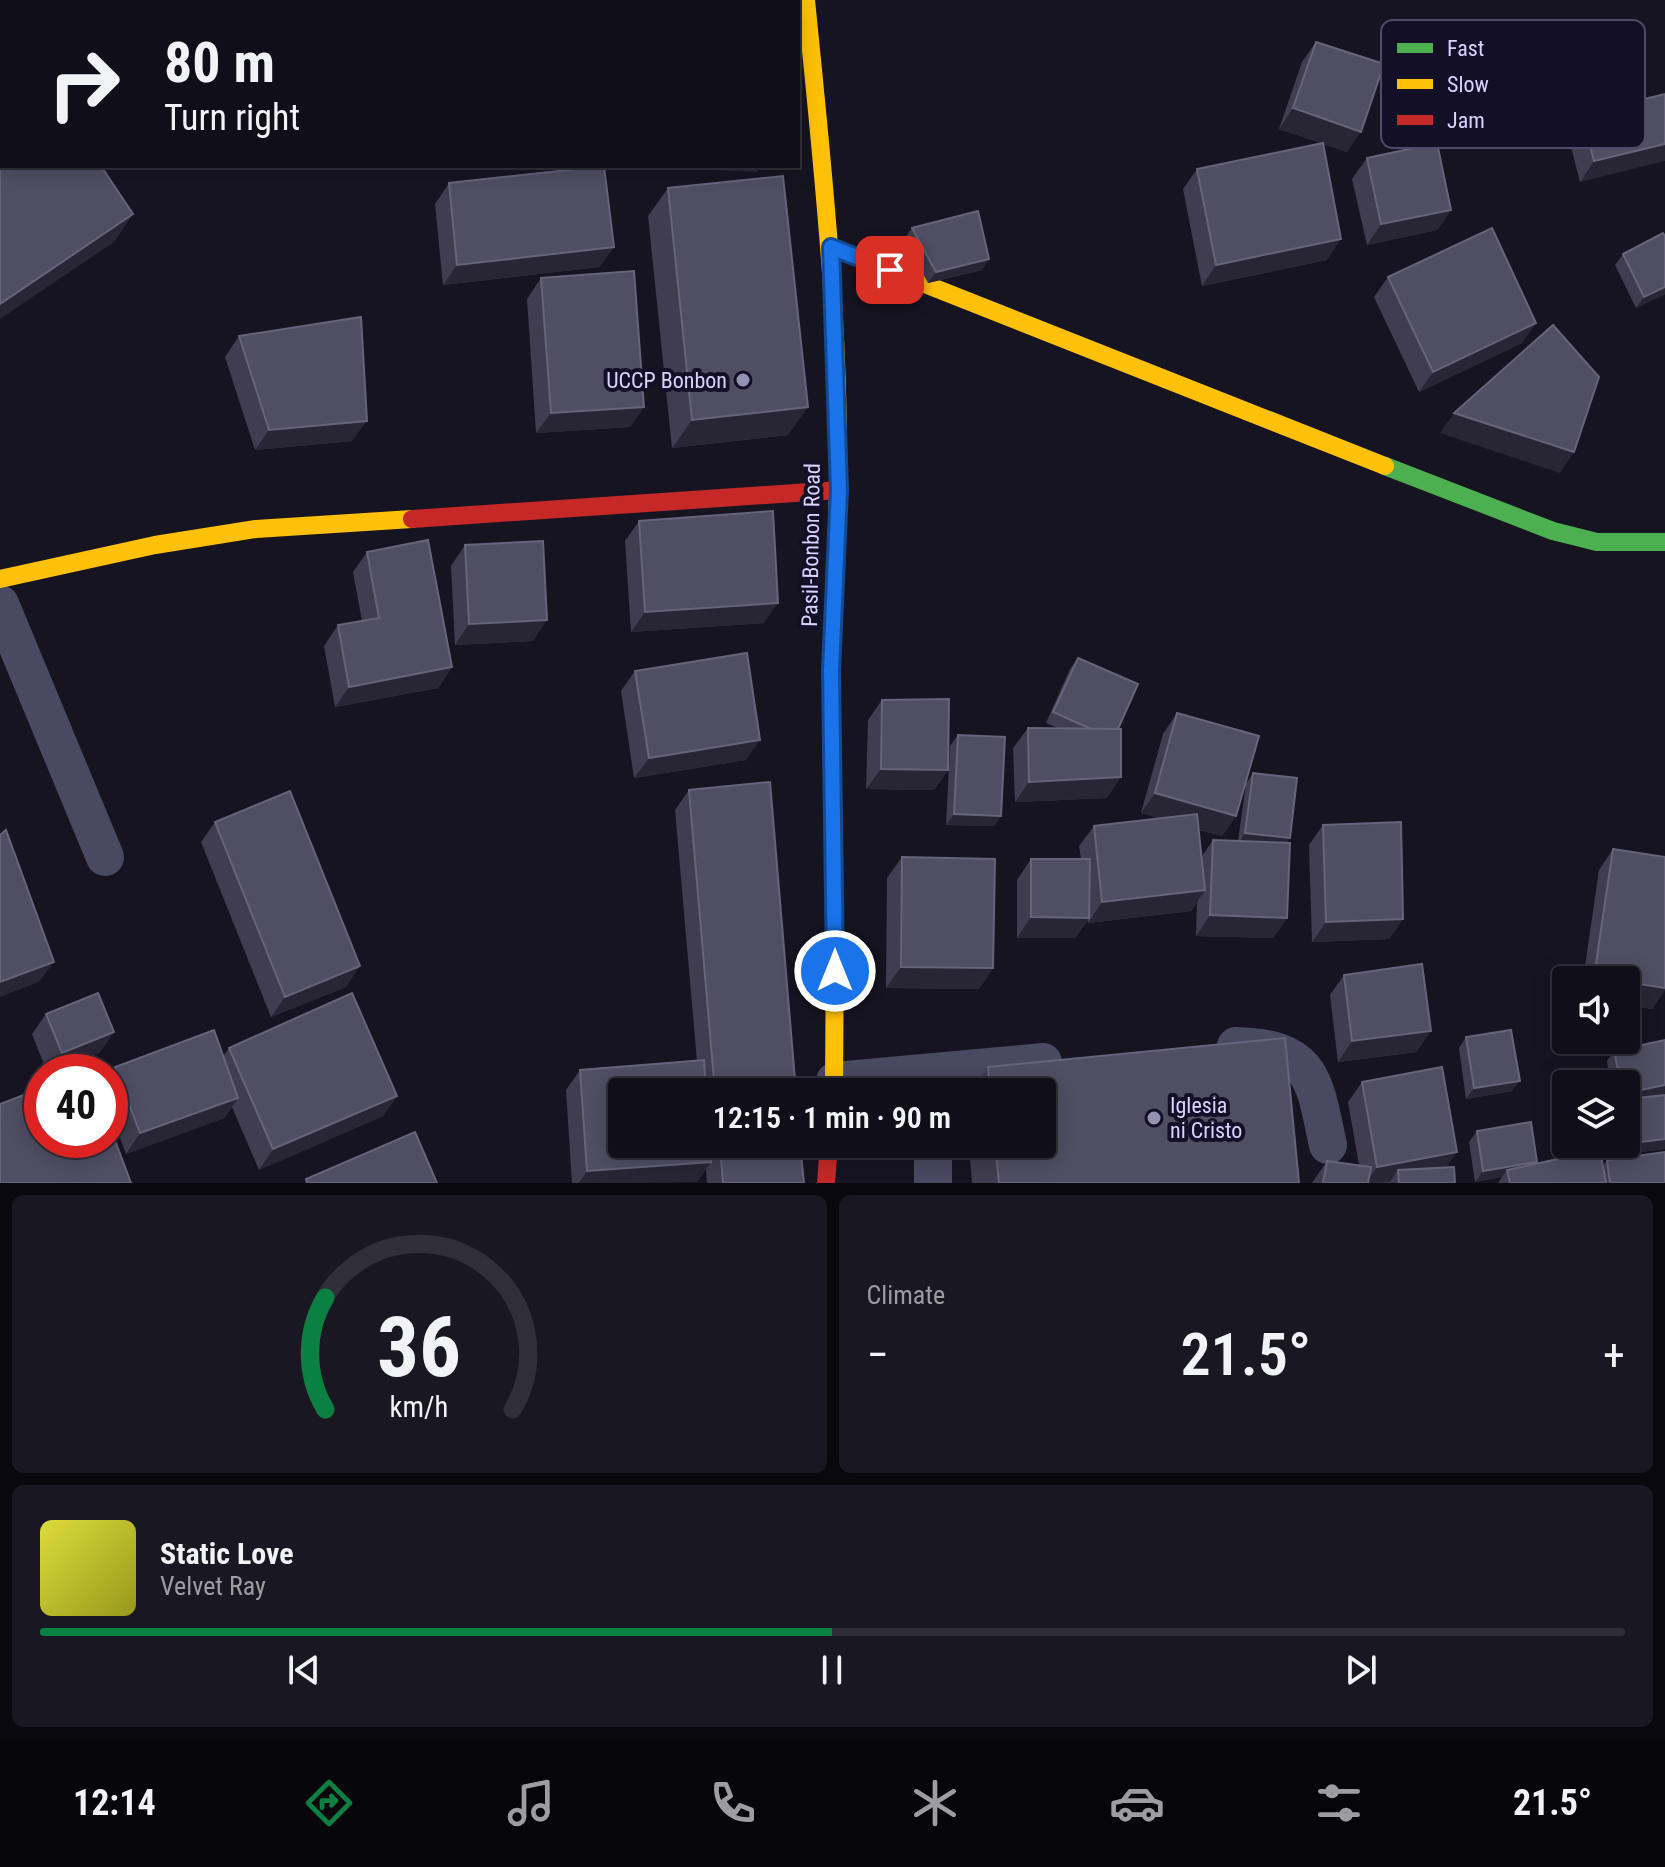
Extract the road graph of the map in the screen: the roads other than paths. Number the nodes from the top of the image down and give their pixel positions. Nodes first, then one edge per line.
1 (806, 0) edge
2 (831, 247) junction
3 (839, 490) junction
4 (1665, 542) edge
5 (0, 579) edge
6 (0, 604) edge
7 (105, 857) dead end
8 (1207, 1048) edge
9 (1070, 1060) edge
10 (834, 1078) edge
11 (957, 1078) edge
12 (1328, 1145) dead end
13 (828, 1158) edge
14 (933, 1158) edge
15 (826, 1183) edge
16 (933, 1183) edge

1 - 2 street, Pasil-Bonbon Road
2 - 3 street, Pasil-Bonbon Road
2 - 4 street
3 - 5 street
3 - 10 street, Pasil-Bonbon Road
6 - 7 lane
8 - 12 lane
9 - 11 lane
13 - 15 street
14 - 16 lane

